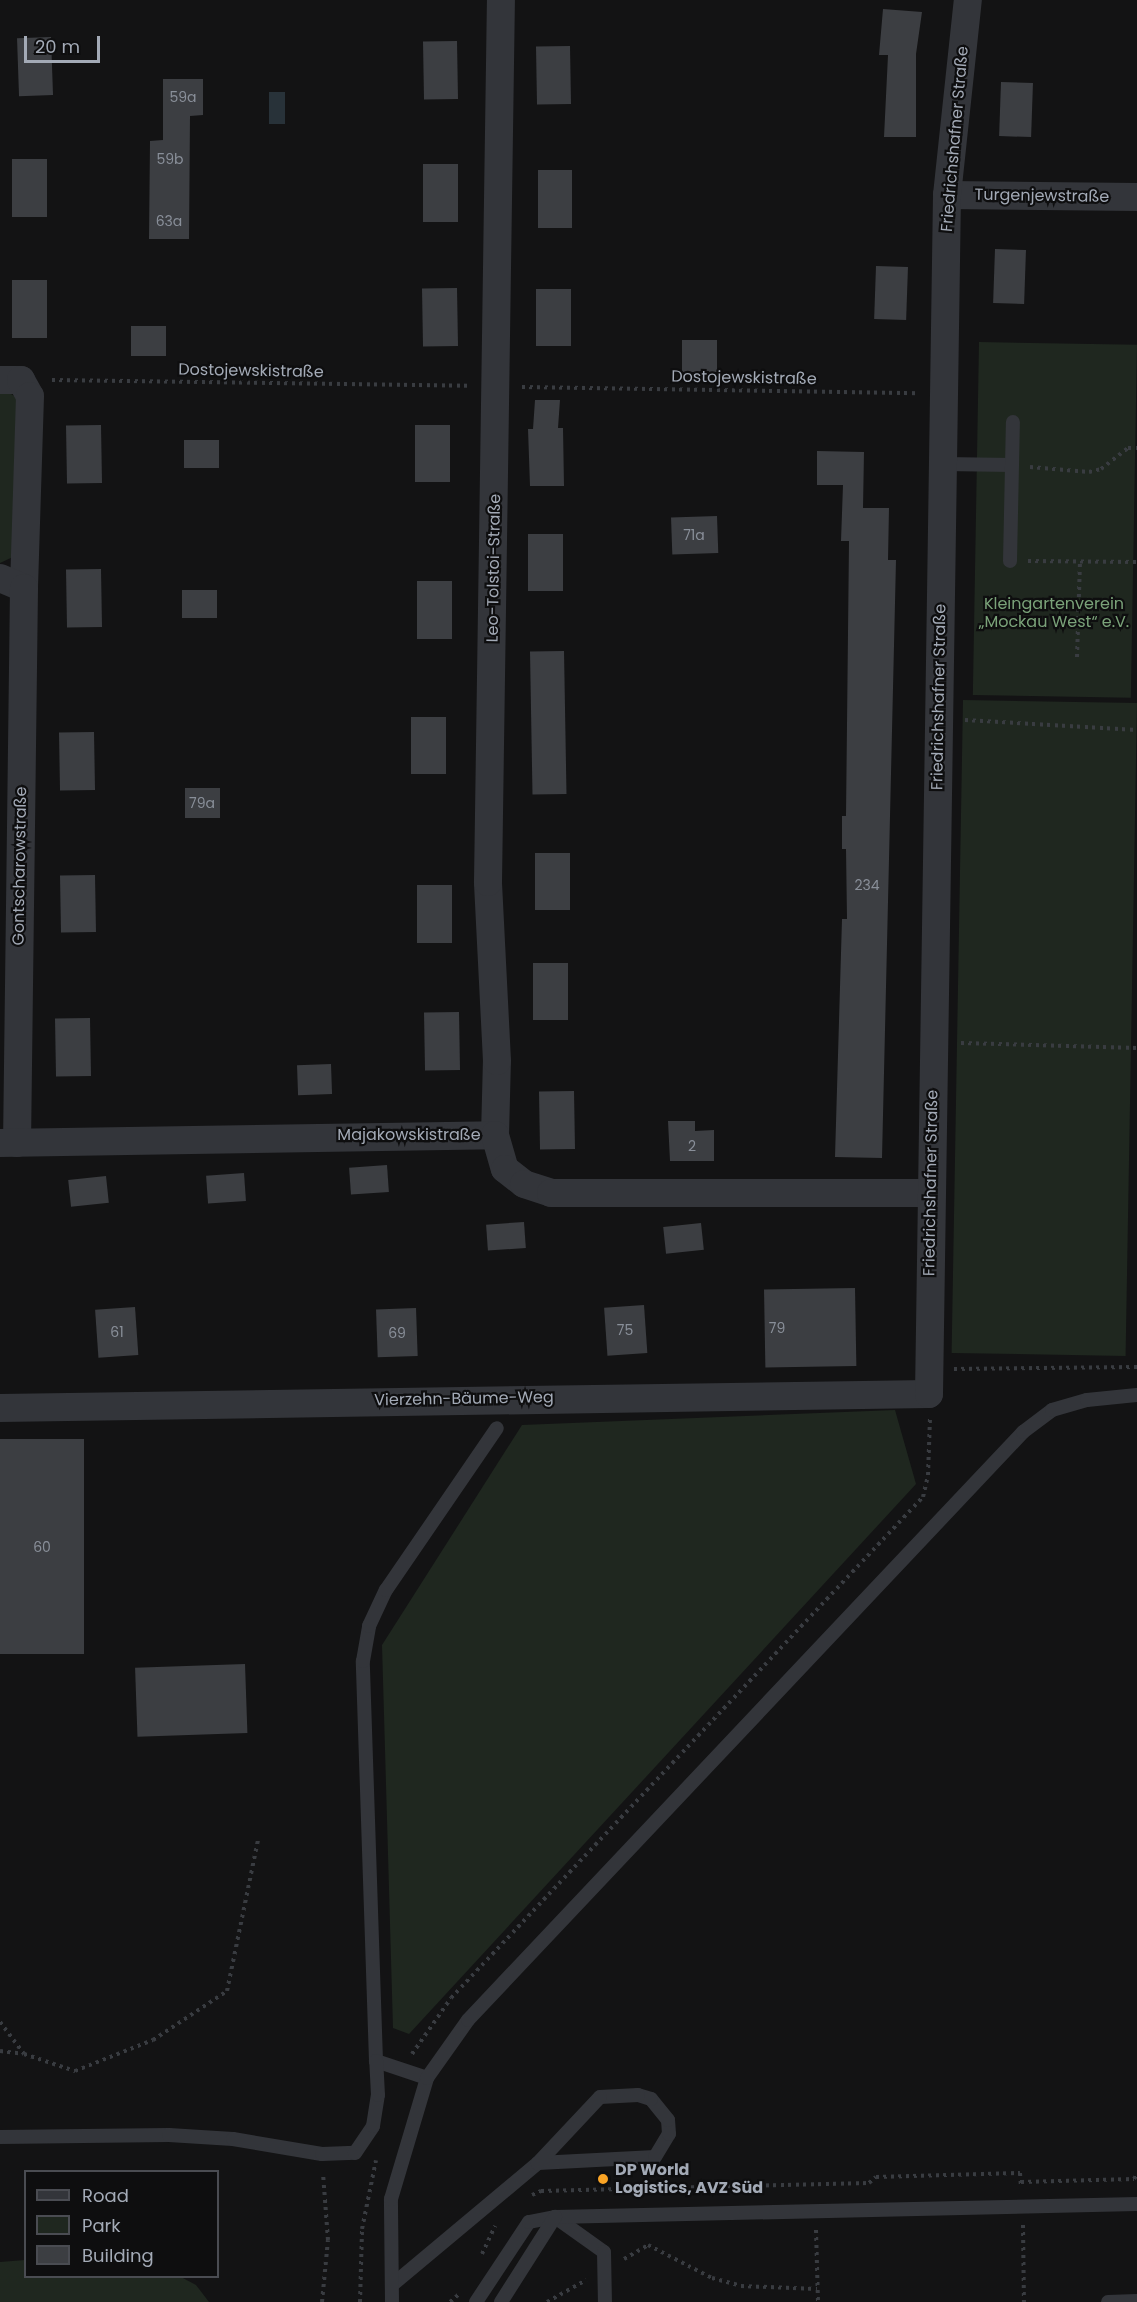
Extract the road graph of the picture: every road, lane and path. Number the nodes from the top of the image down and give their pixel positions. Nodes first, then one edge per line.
1 (501, 0) edge
2 (968, 0) edge
3 (947, 195) junction
4 (1137, 197) edge
5 (10, 380) edge
6 (481, 386) dead end
7 (509, 387) dead end
8 (944, 393) junction
9 (1012, 422) dead end
10 (1137, 448) edge
11 (944, 464) junction
12 (1012, 465) junction
13 (1010, 561) joint
14 (1080, 562) junction
15 (1137, 562) edge
16 (12, 583) edge
17 (1077, 657) dead end
18 (938, 718) junction
19 (1137, 730) edge
20 (932, 1042) junction
21 (1137, 1048) edge
22 (495, 1135) junction
23 (8, 1143) edge
24 (930, 1193) junction
25 (1137, 1367) edge
26 (929, 1382) junction
27 (1137, 1395) edge
28 (0, 1408) edge
29 (497, 1428) dead end
30 (258, 1840) dead end
31 (0, 2022) edge
32 (0, 2051) edge
33 (24, 2054) junction
34 (376, 2061) junction
35 (427, 2078) junction
36 (0, 2137) edge
37 (322, 2154) junction
38 (538, 2163) junction
39 (1137, 2174) edge
40 (1021, 2182) dead end
41 (815, 2184) dead end
42 (1137, 2204) edge
43 (815, 2211) junction
44 (555, 2217) junction
45 (604, 2270) junction
46 (392, 2285) junction
47 (817, 2289) junction
48 (1137, 2301) edge
49 (322, 2302) edge
50 (392, 2302) edge
51 (476, 2302) edge
52 (501, 2302) edge
53 (547, 2302) edge
54 (605, 2302) edge
55 (818, 2302) edge
56 (1108, 2302) edge

1 - 22 street, Leo-Tolstoi-Straße
2 - 3 street, Friedrichshafner Straße
3 - 4 street, Turgenjewstraße
3 - 8 street, Friedrichshafner Straße
5 - 6 path, Dostojewskistraße
5 - 16 street, Gontscharowstraße
7 - 8 path, Dostojewskistraße
8 - 11 street, Friedrichshafner Straße
9 - 12 lane
10 - 12 path
11 - 12 lane
11 - 18 street, Friedrichshafner Straße
12 - 13 lane
13 - 14 path
14 - 15 path
14 - 17 path
16 - 23 street, Gontscharowstraße
18 - 19 path
18 - 20 street, Friedrichshafner Straße
20 - 21 path
20 - 24 street, Friedrichshafner Straße
22 - 23 street, Majakowskistraße
22 - 24 street, Majakowskistraße
24 - 26 street, Friedrichshafner Straße
25 - 26 path
26 - 28 street, Vierzehn-Bäume-Weg
27 - 35 lane
29 - 34 lane
30 - 33 path
31 - 33 path
32 - 33 path
34 - 35 lane
34 - 37 lane
35 - 46 lane
36 - 37 lane
37 - 49 path
38 - 38 lane
38 - 46 lane
39 - 40 path
41 - 43 path
42 - 43 lane
43 - 44 lane
43 - 47 path
44 - 45 lane
44 - 51 lane
44 - 52 lane
45 - 47 path
45 - 53 path
45 - 54 lane
46 - 50 lane
47 - 55 path
48 - 56 lane

